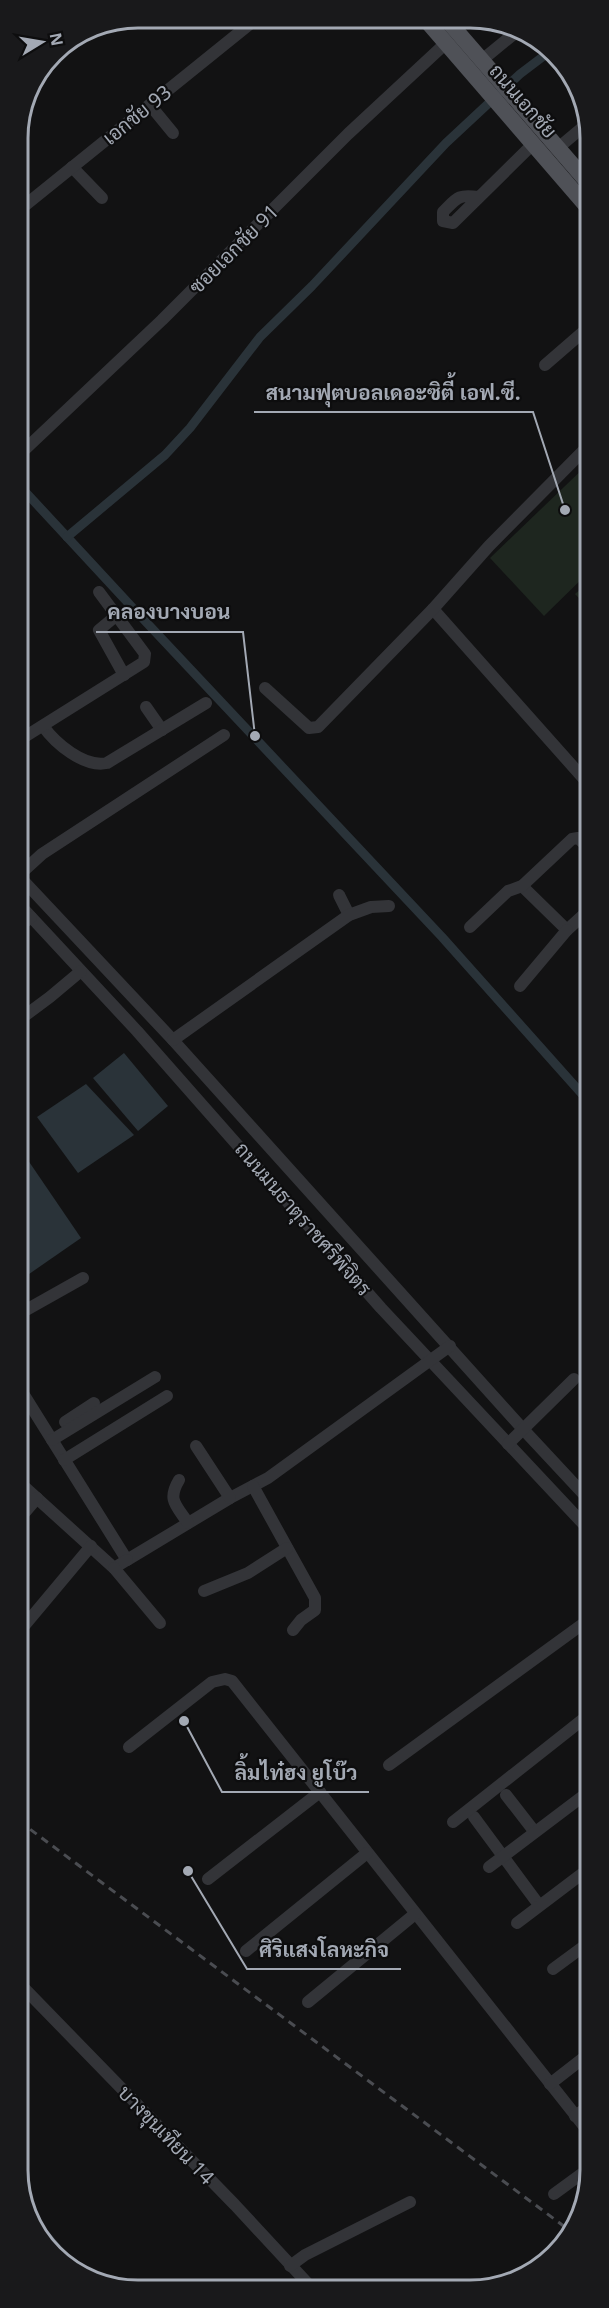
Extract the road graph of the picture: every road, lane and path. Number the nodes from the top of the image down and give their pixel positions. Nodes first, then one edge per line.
1 (245, 28) edge
2 (433, 28) edge
3 (454, 28) edge
4 (511, 36) edge
5 (446, 43) junction
6 (482, 60) junction
7 (491, 84) junction
8 (150, 105) junction
9 (580, 130) edge
10 (173, 133) dead end
11 (532, 144) junction
12 (558, 148) junction
13 (72, 167) junction
14 (580, 173) edge
15 (102, 198) dead end
16 (580, 199) edge
17 (29, 202) edge
18 (453, 223) dead end
19 (580, 335) edge
20 (545, 365) dead end
21 (29, 447) edge
22 (580, 454) edge
23 (99, 592) dead end
24 (434, 609) junction
25 (117, 615) junction
26 (124, 675) junction
27 (265, 688) dead end
28 (206, 703) dead end
29 (146, 707) dead end
30 (44, 726) junction
31 (162, 730) junction
32 (29, 735) edge
33 (224, 735) dead end
34 (580, 774) edge
35 (580, 840) edge
36 (29, 866) edge
37 (29, 885) edge
38 (522, 886) junction
39 (339, 895) dead end
40 (389, 906) dead end
41 (29, 914) edge
42 (349, 915) junction
43 (31, 917) junction
44 (580, 918) edge
45 (29, 919) edge
46 (470, 927) dead end
47 (567, 930) junction
48 (81, 971) junction
49 (520, 986) dead end
50 (29, 1013) edge
51 (173, 1041) junction
52 (83, 1278) dead end
53 (28, 1309) edge
54 (450, 1346) junction
55 (430, 1361) junction
56 (155, 1377) dead end
57 (574, 1379) dead end
58 (167, 1396) dead end
59 (28, 1402) edge
60 (94, 1403) dead end
61 (522, 1428) junction
62 (64, 1432) junction
63 (52, 1440) junction
64 (507, 1444) junction
65 (196, 1446) dead end
66 (64, 1460) junction
67 (179, 1480) dead end
68 (254, 1486) junction
69 (580, 1489) edge
70 (28, 1490) edge
71 (37, 1498) junction
72 (230, 1498) junction
73 (28, 1508) edge
74 (580, 1520) edge
75 (188, 1523) junction
76 (91, 1546) junction
77 (287, 1548) junction
78 (127, 1560) junction
79 (114, 1568) junction
80 (204, 1591) dead end
81 (28, 1621) edge
82 (160, 1623) dead end
83 (580, 1626) edge
84 (293, 1630) dead end
85 (580, 1722) edge
86 (129, 1747) dead end
87 (389, 1765) dead end
88 (320, 1792) junction
89 (506, 1795) dead end
90 (580, 1798) edge
91 (474, 1817) dead end
92 (453, 1822) dead end
93 (534, 1832) junction
94 (367, 1853) junction
95 (504, 1855) junction
96 (489, 1867) dead end
97 (580, 1875) edge
98 (208, 1879) dead end
99 (539, 1905) junction
100 (415, 1914) junction
101 (517, 1923) dead end
102 (580, 1949) edge
103 (246, 1951) dead end
104 (553, 1969) dead end
105 (28, 1992) edge
106 (308, 2002) dead end
107 (580, 2061) edge
108 (550, 2084) junction
109 (580, 2113) edge
110 (575, 2116) junction
111 (580, 2122) edge
112 (580, 2175) edge
113 (554, 2194) dead end
114 (410, 2202) dead end
115 (290, 2266) junction
116 (304, 2280) edge

1 - 8 street, เอกชัย 93
2 - 5 main road, ถนนเอกชัย
3 - 6 main road, ถนนเอกชัย
4 - 6 street
5 - 7 main road, ถนนเอกชัย
5 - 21 street, ซอยเอกชัย 91
6 - 7 main road, ถนนเอกชัย
7 - 11 main road, ถนนเอกชัย
7 - 12 main road, ถนนเอกชัย
8 - 10 street
8 - 13 street, เอกชัย 93
9 - 12 street
11 - 16 main road, ถนนเอกชัย
11 - 18 street
12 - 14 main road, ถนนเอกชัย
13 - 15 street
13 - 17 street, เอกชัย 93
19 - 20 street
22 - 24 street
23 - 25 street
24 - 27 street
24 - 34 street
25 - 26 street
25 - 26 street
26 - 30 street
28 - 31 street
29 - 31 street
30 - 31 street
30 - 32 street
33 - 36 street
35 - 38 street
37 - 51 street, ถนนมนธาตุราชศรีพิจิตร
38 - 46 street
38 - 47 street
39 - 42 street
40 - 42 street
41 - 43 street, ถนนมนธาตุราชศรีพิจิตร
42 - 51 street
43 - 45 street
43 - 48 street, ถนนมนธาตุราชศรีพิจิตร
44 - 47 street
47 - 49 street
48 - 50 street
48 - 55 street, ถนนมนธาตุราชศรีพิจิตร
51 - 54 street, ถนนมนธาตุราชศรีพิจิตร
52 - 53 street
54 - 55 street
54 - 61 street, ถนนมนธาตุราชศรีพิจิตร
55 - 64 street, ถนนมนธาตุราชศรีพิจิตร
55 - 68 street
56 - 62 street
57 - 61 street
58 - 66 street
59 - 63 street
60 - 62 street
61 - 64 street
61 - 69 street, ถนนมนธาตุราชศรีพิจิตร
62 - 63 street
63 - 66 street
64 - 74 street, ถนนมนธาตุราชศรีพิจิตร
65 - 72 street
66 - 78 street
67 - 75 street
68 - 72 street
68 - 77 street
70 - 71 street
71 - 73 street
71 - 76 street
72 - 75 street
75 - 78 street
76 - 79 street
76 - 81 street
77 - 80 street
77 - 84 street
78 - 79 street
79 - 82 street
83 - 87 street
85 - 92 street
86 - 88 street
88 - 94 street
88 - 98 street
89 - 93 street
90 - 93 street
91 - 95 street
93 - 95 street
94 - 100 street
94 - 103 street
95 - 96 street
95 - 99 street
97 - 99 street
99 - 101 street
100 - 106 street
100 - 108 street
102 - 104 street
105 - 115 street, บางขุนเทียน 14
107 - 108 street
108 - 110 street
109 - 110 street
110 - 111 street
112 - 113 street
114 - 115 street
115 - 116 street, บางขุนเทียน 14

